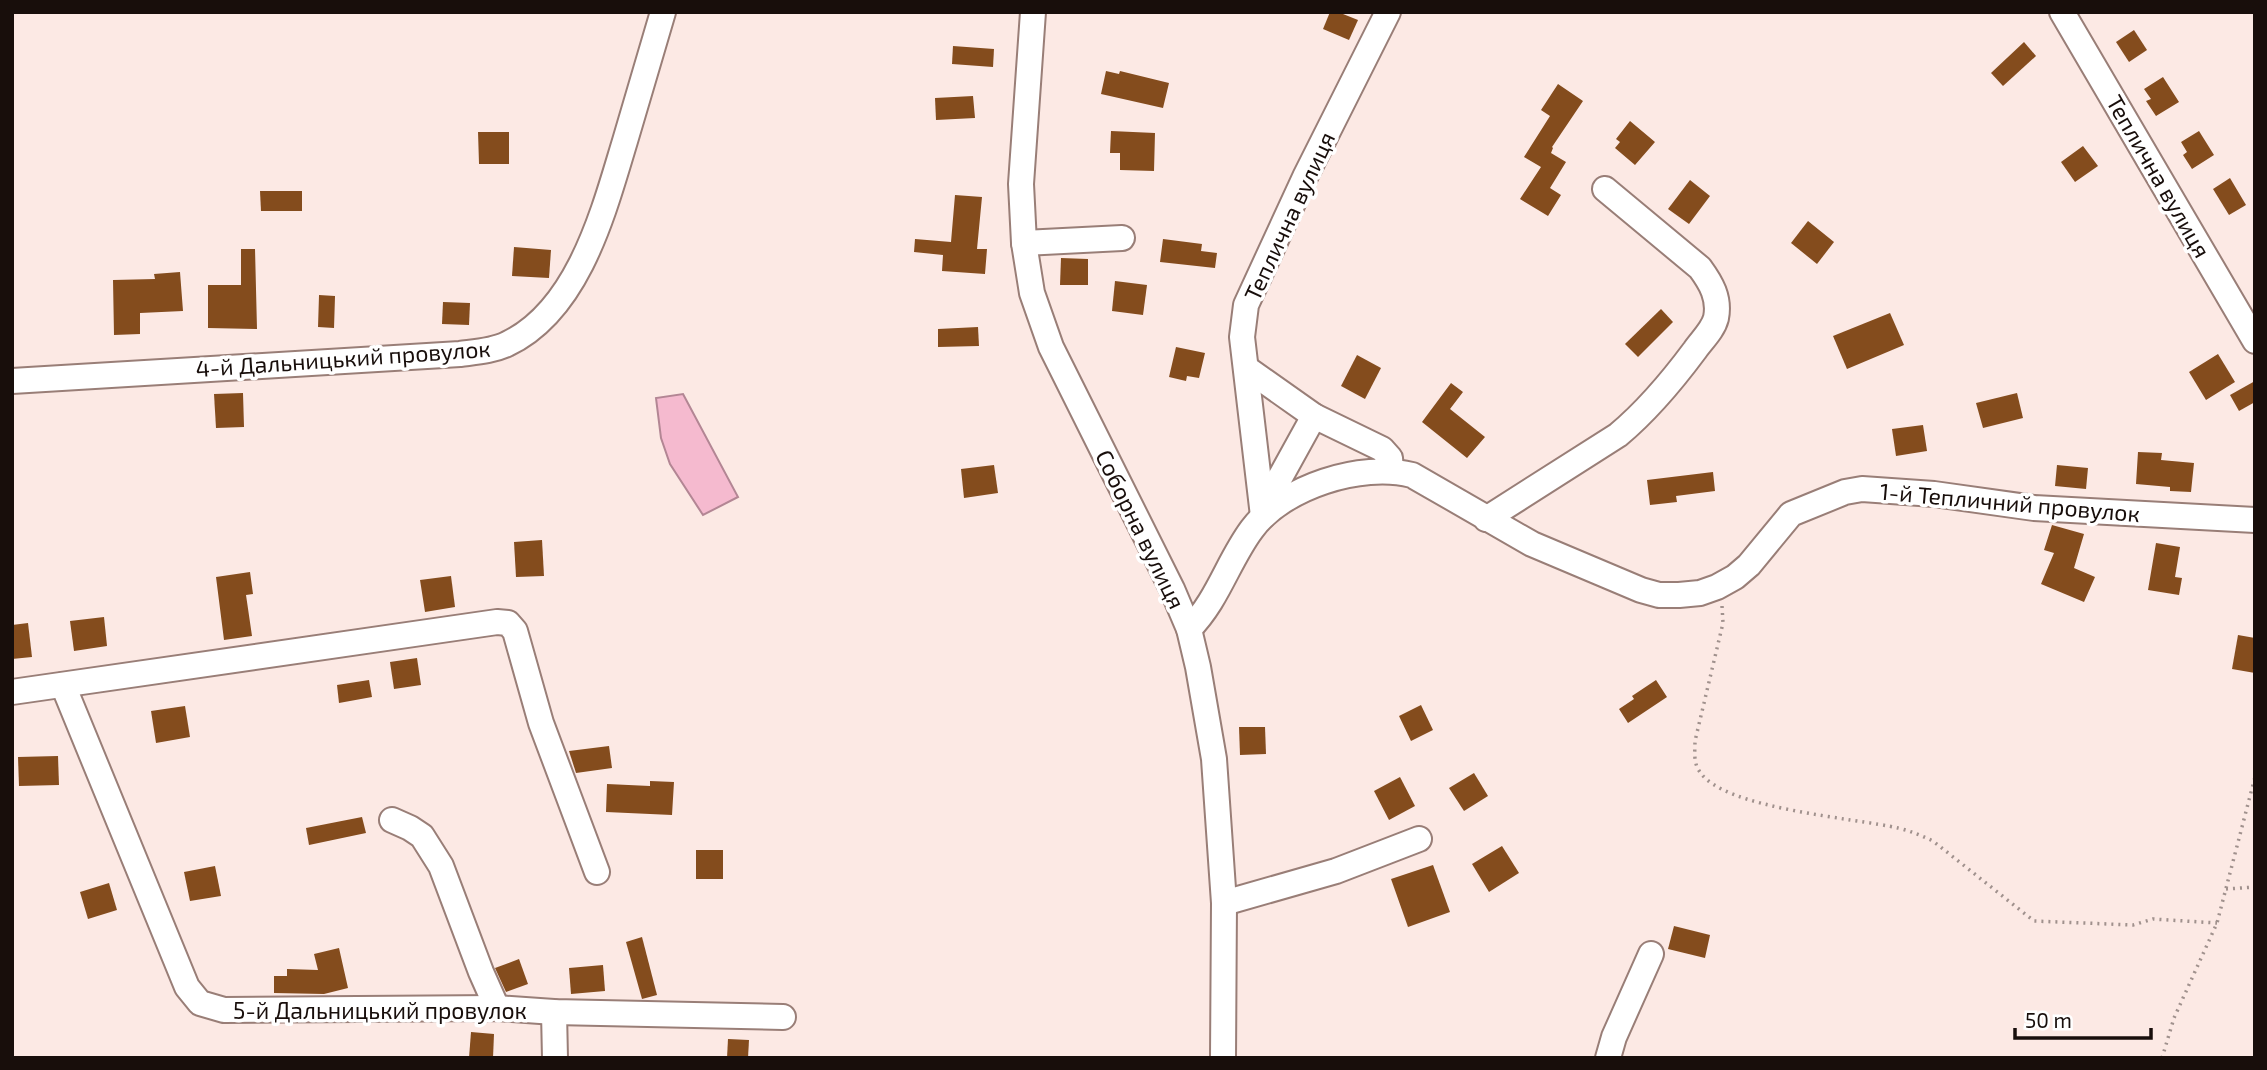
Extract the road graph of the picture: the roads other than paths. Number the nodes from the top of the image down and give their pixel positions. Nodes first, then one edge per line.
1 (663, 12) edge
2 (1033, 12) edge
3 (1388, 12) edge
4 (2062, 12) edge
5 (1605, 189) dead end
6 (1122, 239) dead end
7 (1024, 243) junction
8 (2255, 341) edge
9 (1246, 368) junction
10 (12, 381) edge
11 (1314, 416) junction
12 (1391, 470) junction
13 (1263, 516) junction
14 (1486, 519) junction
15 (2255, 520) edge
16 (1189, 629) junction
17 (63, 685) junction
18 (12, 692) edge
19 (392, 820) dead end
20 (1419, 839) dead end
21 (597, 872) dead end
22 (1224, 903) junction
23 (1651, 954) dead end
24 (498, 1008) junction
25 (554, 1012) junction
26 (783, 1017) dead end
27 (555, 1058) edge
28 (1223, 1058) edge
29 (1608, 1058) edge

1 - 10 street, 4-й Дальницький провулок
2 - 7 street, Соборна вулиця
3 - 9 street, Теплична вулиця
4 - 8 street, Теплична вулиця
5 - 14 street
6 - 7 street
7 - 16 street, Соборна вулиця
9 - 11 street
9 - 13 street, Теплична вулиця
11 - 12 street
11 - 13 street
12 - 13 street, 1-й Тепличний провулок
12 - 14 street, 1-й Тепличний провулок
13 - 16 street, 1-й Тепличний провулок
14 - 15 street, 1-й Тепличний провулок
16 - 22 street, Соборна вулиця
17 - 18 street
17 - 21 street
17 - 24 street, 5-й Дальницький провулок
19 - 24 street
20 - 22 street
22 - 28 street, Соборна вулиця
23 - 29 street
24 - 25 street, 5-й Дальницький провулок
25 - 26 street, 5-й Дальницький провулок
25 - 27 street

